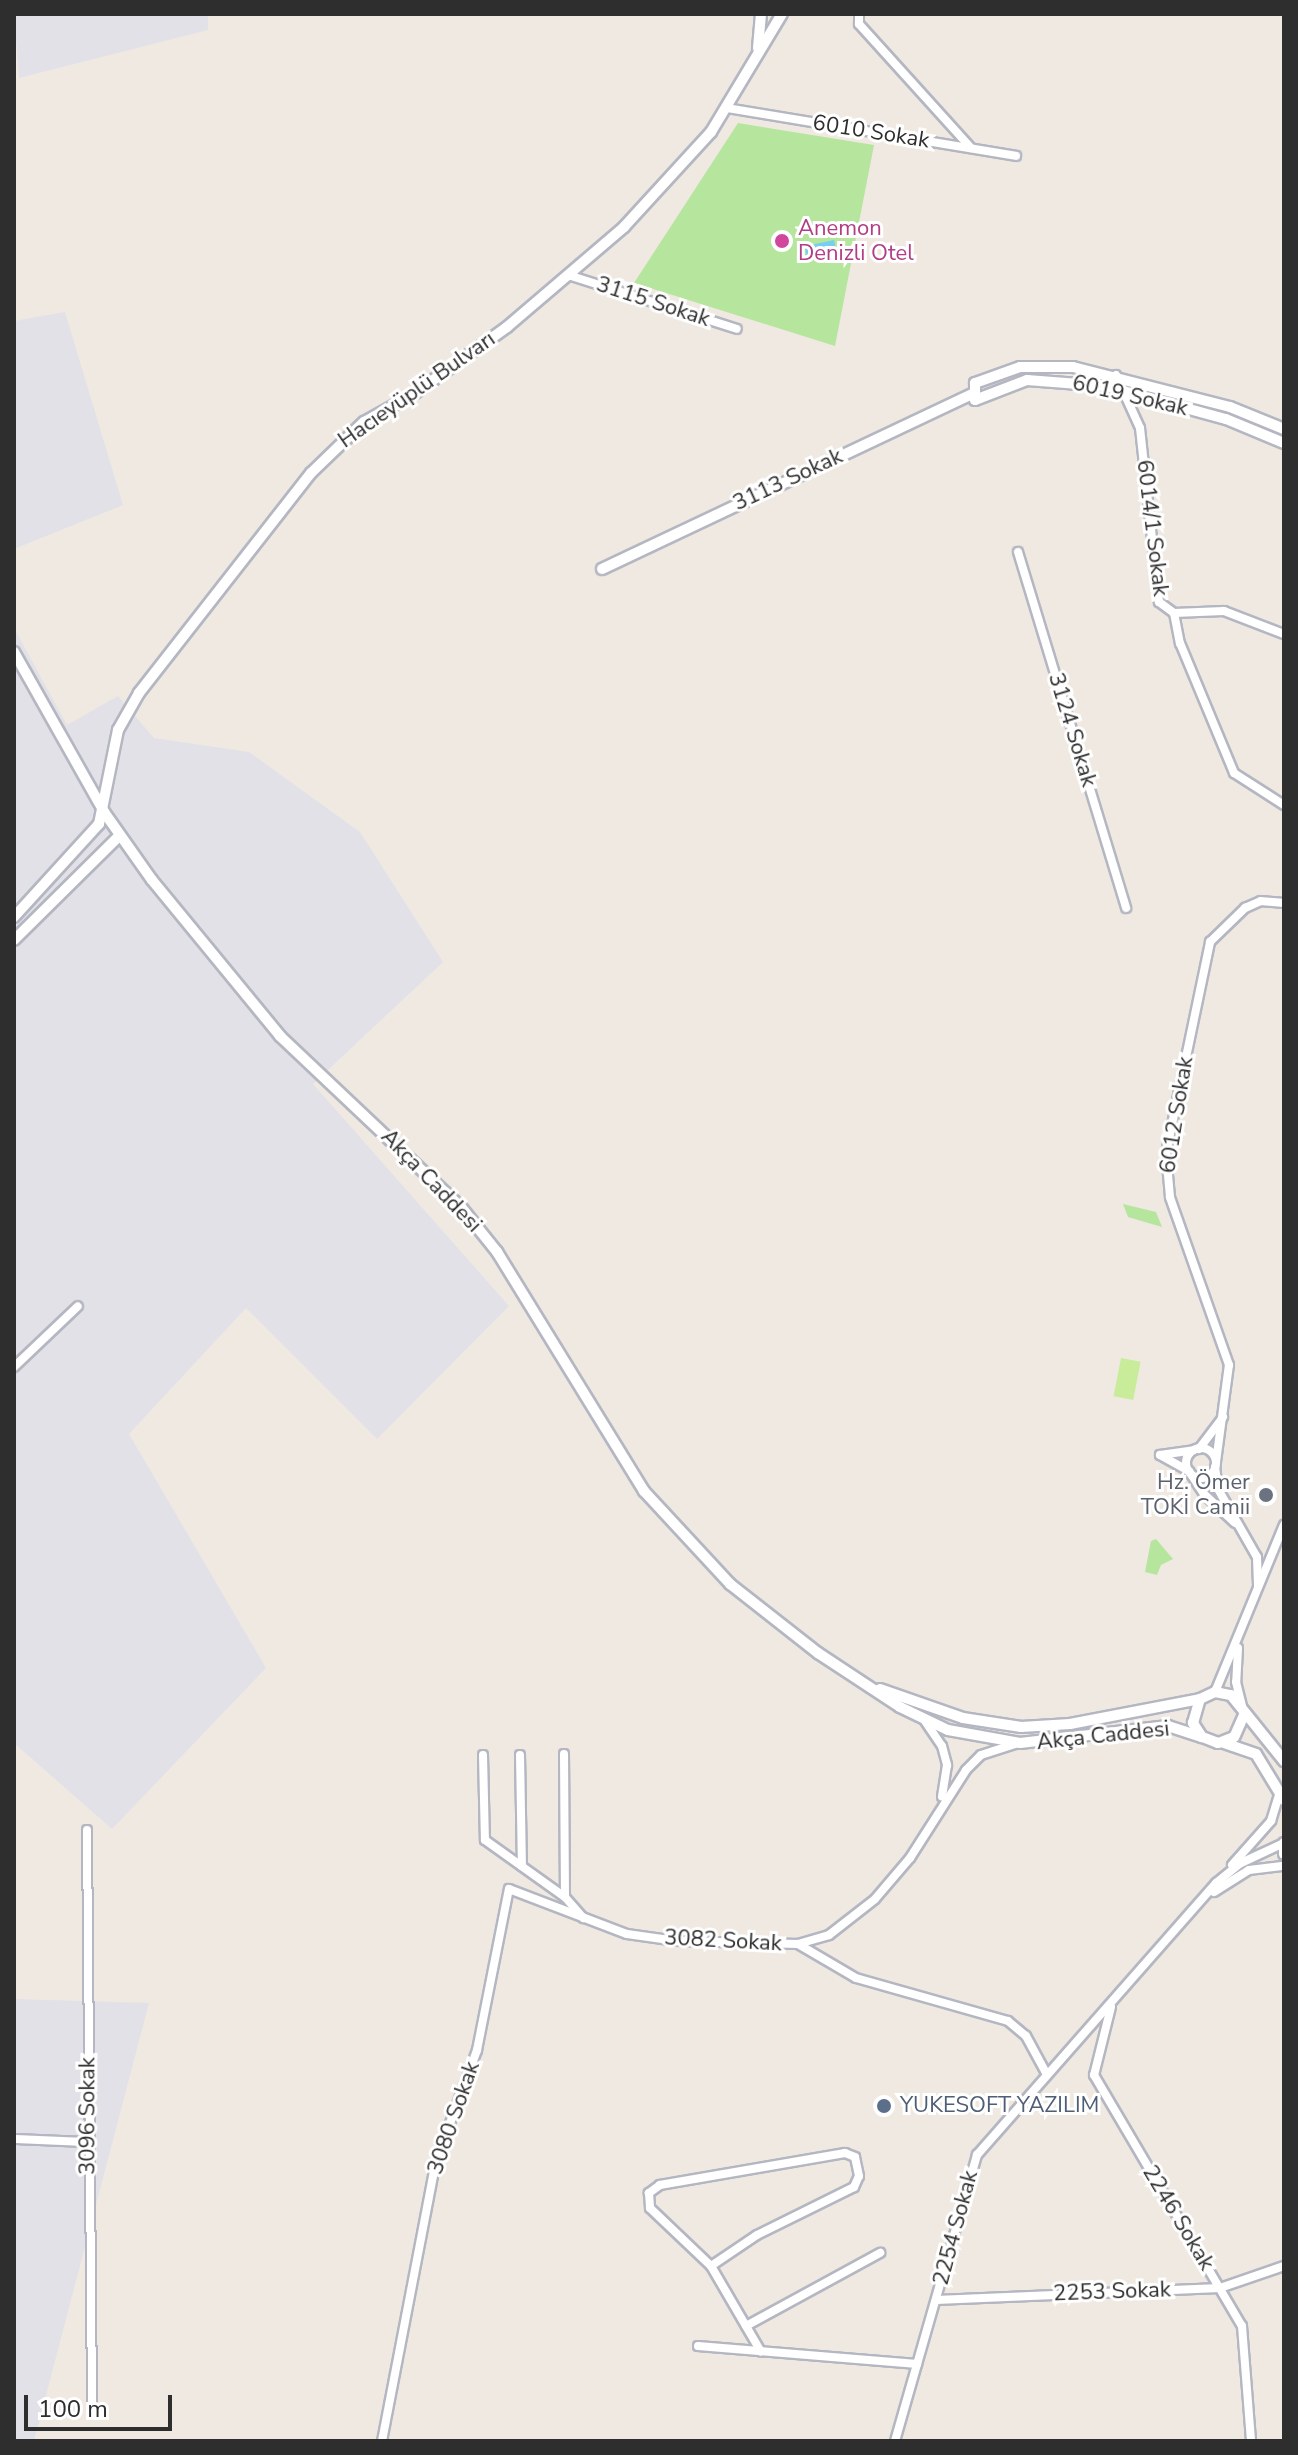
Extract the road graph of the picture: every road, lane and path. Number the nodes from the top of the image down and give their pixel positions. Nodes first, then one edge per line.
1 (761, 14) edge
2 (782, 14) edge
3 (859, 14) edge
4 (758, 50) junction
5 (727, 108) junction
6 (972, 149) junction
7 (1016, 156) dead end
8 (568, 275) junction
9 (737, 329) dead end
10 (1116, 374) junction
11 (1124, 390) junction
12 (975, 392) junction
13 (1284, 429) edge
14 (1284, 443) edge
15 (1018, 552) dead end
16 (602, 569) dead end
17 (1174, 613) junction
18 (1284, 634) edge
19 (14, 652) edge
20 (1284, 805) edge
21 (104, 812) junction
22 (119, 836) junction
23 (1284, 903) edge
24 (1126, 908) dead end
25 (14, 917) edge
26 (14, 940) edge
27 (78, 1306) dead end
28 (14, 1367) edge
29 (1223, 1416) junction
30 (1196, 1450) junction
31 (1216, 1464) junction
32 (1189, 1471) junction
33 (1235, 1523) junction
34 (1284, 1525) edge
35 (1256, 1598) junction
36 (1238, 1642) junction
37 (870, 1686) junction
38 (1215, 1692) junction
39 (1200, 1699) junction
40 (1243, 1711) junction
41 (924, 1720) junction
42 (1202, 1737) junction
43 (1020, 1743) junction
44 (1218, 1743) junction
45 (564, 1754) dead end
46 (483, 1755) dead end
47 (520, 1755) dead end
48 (1284, 1761) edge
49 (1280, 1788) junction
50 (1284, 1800) edge
51 (939, 1809) junction
52 (87, 1830) dead end
53 (1284, 1843) edge
54 (1284, 1854) edge
55 (522, 1866) junction
56 (1284, 1866) edge
57 (1216, 1883) junction
58 (509, 1889) joint
59 (565, 1897) junction
60 (1201, 1902) junction
61 (584, 1918) junction
62 (798, 1944) junction
63 (1112, 2002) junction
64 (1046, 2073) junction
65 (14, 2139) edge
66 (87, 2142) junction
67 (880, 2253) dead end
68 (711, 2266) junction
69 (1284, 2266) edge
70 (1220, 2288) junction
71 (936, 2300) junction
72 (746, 2326) junction
73 (698, 2346) dead end
74 (761, 2352) junction
75 (917, 2364) junction
76 (92, 2402) dead end
77 (382, 2441) edge
78 (895, 2441) edge
79 (1251, 2441) edge

1 - 4 street
2 - 4 street, Hacıeyüplü Bulvarı
3 - 6 street
4 - 5 street, Hacıeyüplü Bulvarı
5 - 6 street, 6010 Sokak
5 - 8 street, Hacıeyüplü Bulvarı
6 - 7 street, 6010 Sokak
8 - 9 street, 3115 Sokak
8 - 21 street, Hacıeyüplü Bulvarı
10 - 11 street, 6014/1 Sokak
10 - 12 street, 6019 Sokak
10 - 13 street, 6019 Sokak
11 - 12 street, 6019 Sokak
11 - 14 street, 6019 Sokak
11 - 17 street, 6014/1 Sokak
12 - 16 street, 3113 Sokak
15 - 24 street, 3124 Sokak
17 - 18 street, 6014/1 Sokak
17 - 20 street
19 - 21 street, Akça Caddesi
21 - 22 street, Akça Caddesi
21 - 25 street, Hacıeyüplü Bulvarı
22 - 26 street
22 - 37 street, Akça Caddesi
23 - 29 street, 6012 Sokak
27 - 28 street
29 - 30 street, 6012 Sokak
29 - 31 street, 6012 Sokak
30 - 31 street
30 - 32 street, 6012 Sokak
30 - 32 street
31 - 32 street
31 - 33 street, 6012 Sokak
32 - 33 street, 6012 Sokak
33 - 35 street, 6012 Sokak
34 - 35 street
35 - 36 street
36 - 38 street
36 - 40 street
37 - 39 street, Akça Caddesi
37 - 41 street, Akça Caddesi
38 - 39 street, Akça Caddesi
38 - 40 street
39 - 42 street, Akça Caddesi
40 - 44 street
40 - 48 street
41 - 43 street, Akça Caddesi
41 - 51 street
42 - 43 street, Akça Caddesi
42 - 44 street, Akça Caddesi
43 - 51 street
44 - 49 street, Akça Caddesi
45 - 59 street
46 - 55 street
47 - 55 street
49 - 50 street, Akça Caddesi
49 - 57 street, 2254 Sokak
51 - 62 street
52 - 66 street, 3096 Sokak
53 - 54 street
53 - 57 street, 2254 Sokak
55 - 59 street
56 - 60 street, 2254 Sokak
57 - 60 street, 2254 Sokak
58 - 61 street, 3082 Sokak
58 - 77 street, 3080 Sokak
59 - 61 street
60 - 63 street, 2254 Sokak
61 - 62 street, 3082 Sokak
62 - 64 street, 3082 Sokak
63 - 64 street, 2254 Sokak
63 - 70 street, 2246 Sokak
64 - 71 street, 2254 Sokak
65 - 66 street
66 - 76 street, 3096 Sokak
67 - 72 street
68 - 68 street
68 - 72 street
69 - 70 street, 2253 Sokak
70 - 71 street, 2253 Sokak
70 - 79 street, 2246 Sokak
71 - 75 street, 2254 Sokak
72 - 74 street
73 - 74 street
74 - 75 street
75 - 78 street, 2254 Sokak

